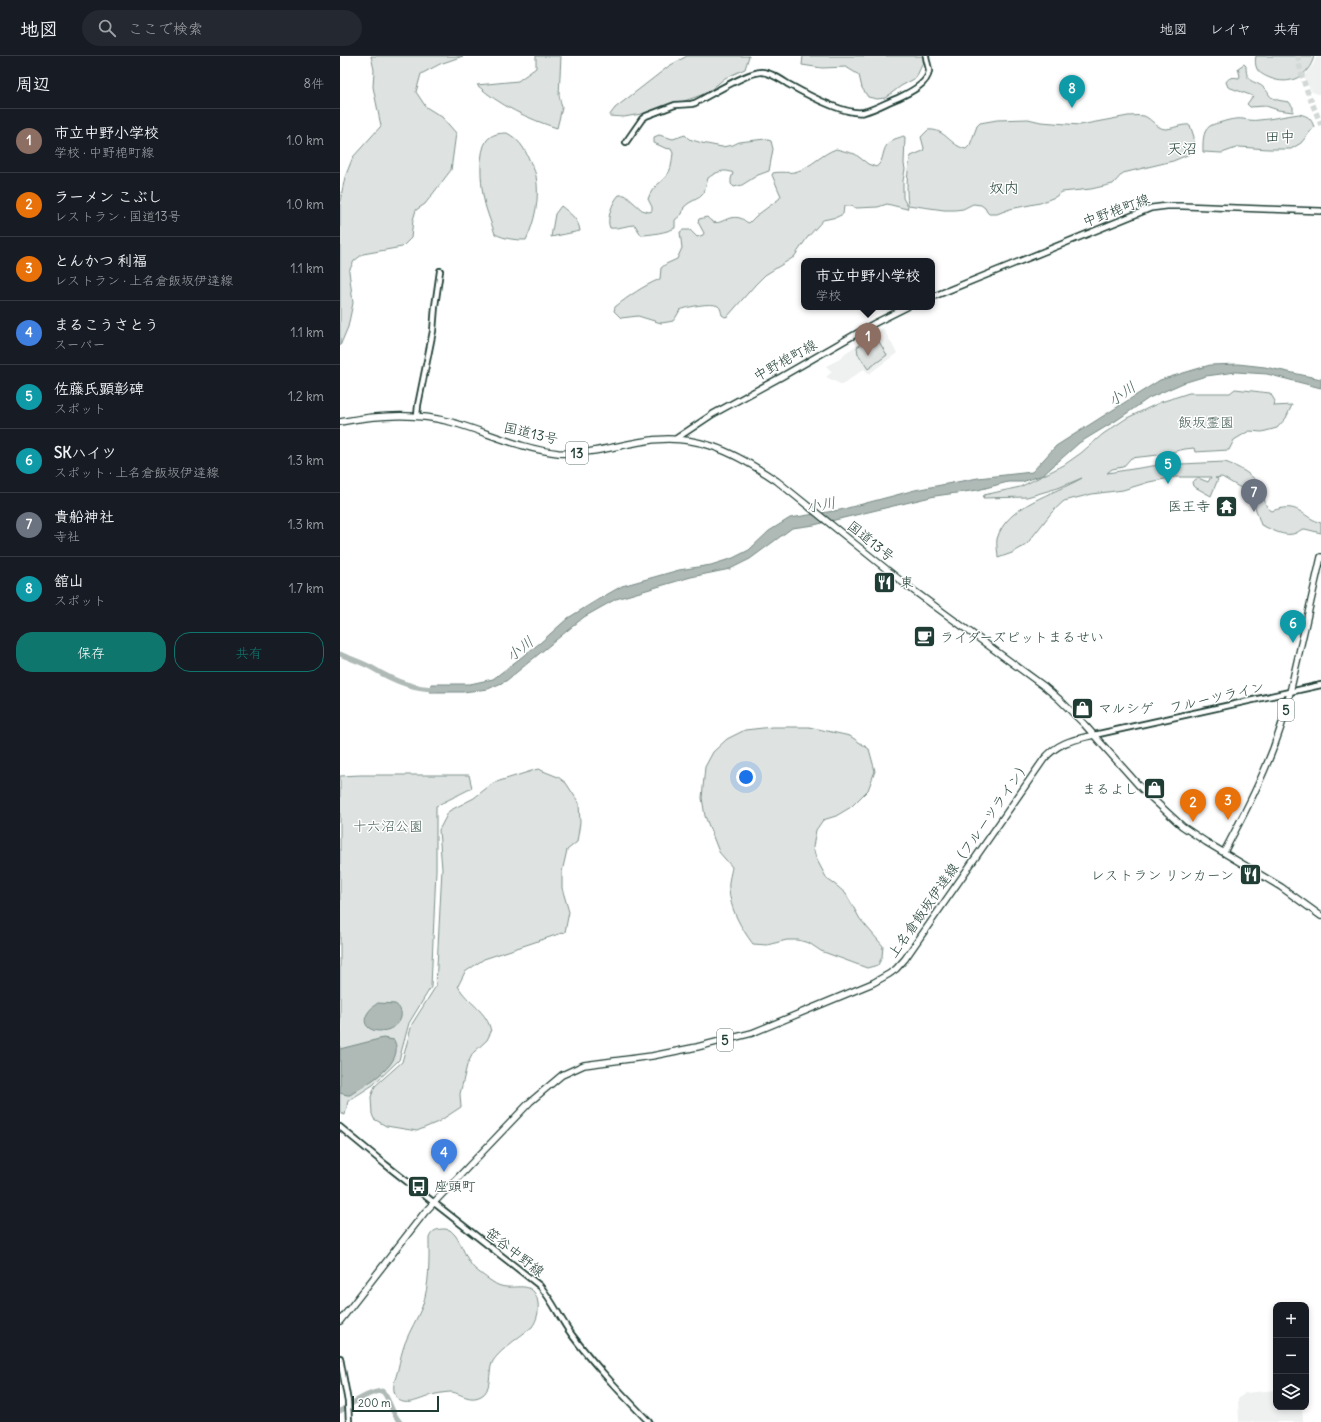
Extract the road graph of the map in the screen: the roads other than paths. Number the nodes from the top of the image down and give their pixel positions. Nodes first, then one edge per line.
1 (926, 56) edge
2 (626, 142) dead end
3 (1321, 211) edge
4 (440, 271) dead end
5 (935, 296) edge
6 (901, 310) edge
7 (417, 416) junction
8 (340, 422) edge
9 (677, 438) junction
10 (1321, 558) edge
11 (1321, 685) edge
12 (1290, 692) junction
13 (1094, 735) junction
14 (1224, 852) junction
15 (1321, 916) edge
16 (340, 1126) edge
17 (433, 1202) junction
18 (340, 1321) edge
19 (340, 1358) edge
20 (350, 1422) edge
21 (648, 1422) edge

1 - 2 street
3 - 5 main road, 中野梍町線
4 - 7 street
6 - 9 main road, 中野梍町線
7 - 8 main road, 国道13号 / 13
7 - 9 main road, 国道13号 / 13
9 - 13 main road, 国道13号 / 13
10 - 12 main road, 5
11 - 12 street, フルーツライン
12 - 13 street, フルーツライン
12 - 14 main road, 5
13 - 14 main road, 国道13号 / 13
13 - 17 main road, 上名倉飯坂伊達線（フルーツライン） / 5
14 - 15 main road, 国道13号 / 13
16 - 17 street, 笹谷中野線
17 - 18 main road, 上名倉飯坂伊達線（フルーツライン） / 5
17 - 21 street, 笹谷中野線
19 - 20 street

